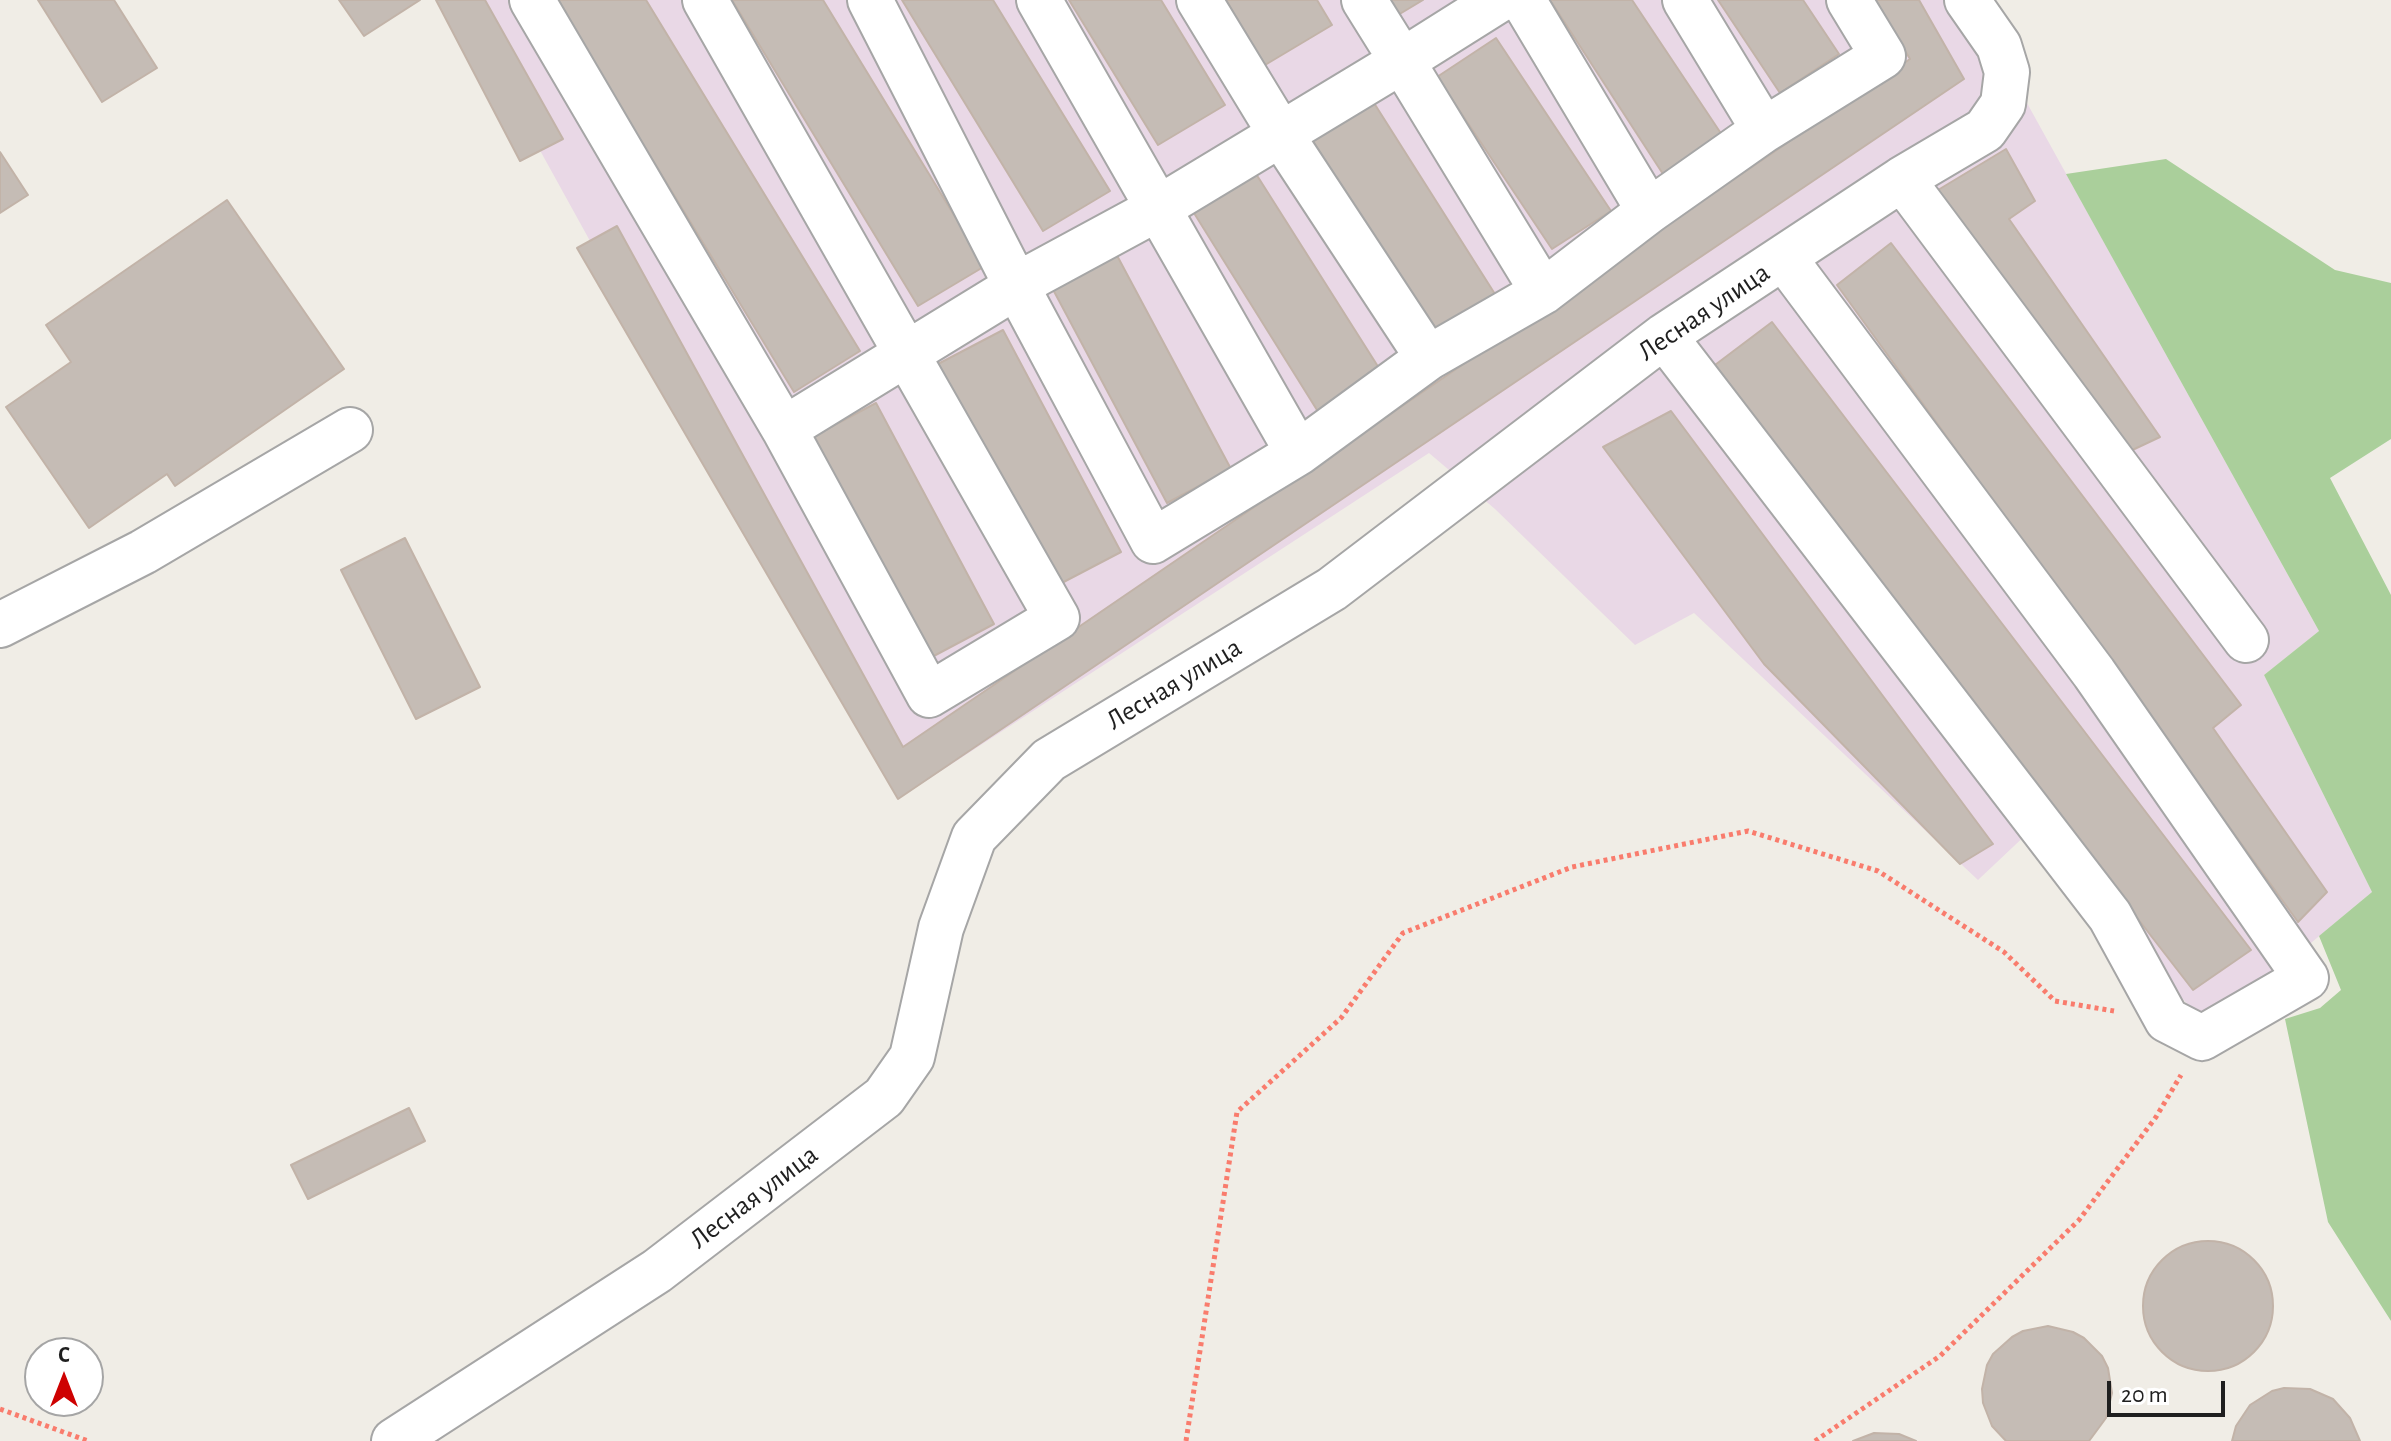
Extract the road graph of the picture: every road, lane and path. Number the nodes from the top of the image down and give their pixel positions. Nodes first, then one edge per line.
1 (532, 0) edge
2 (705, 0) edge
3 (870, 0) edge
4 (1039, 0) edge
5 (1199, 0) edge
6 (1364, 0) edge
7 (1499, 0) edge
8 (1523, 0) edge
9 (1685, 0) edge
10 (1849, 0) edge
11 (1967, 0) edge
12 (1402, 61) junction
13 (1764, 130) junction
14 (1280, 133) junction
15 (1902, 179) junction
16 (1157, 209) junction
17 (1649, 211) junction
18 (1784, 258) junction
19 (1017, 287) junction
20 (1543, 292) junction
21 (1664, 336) junction
22 (907, 354) junction
23 (1428, 358) junction
24 (784, 429) junction
25 (350, 430) dead end
26 (1298, 453) junction
27 (0, 625) edge
28 (2246, 640) dead end
29 (2185, 1029) junction
30 (0, 1409) edge
31 (88, 1441) edge
32 (394, 1441) edge
33 (1186, 1441) edge
34 (1815, 1441) edge

1 - 24 lane
2 - 22 lane
3 - 19 lane
4 - 16 lane
5 - 14 lane
6 - 12 lane
7 - 12 lane
8 - 17 lane
9 - 13 lane
10 - 13 lane
11 - 15 lane, Лесная улица
12 - 14 lane
12 - 20 lane
13 - 17 lane
14 - 16 lane
14 - 23 lane
15 - 18 lane, Лесная улица
15 - 28 lane
16 - 19 lane
16 - 26 lane
17 - 20 lane
18 - 21 lane, Лесная улица
18 - 29 lane
19 - 22 lane
19 - 26 lane
20 - 23 lane
21 - 29 lane
21 - 32 lane, Лесная улица
22 - 24 lane
22 - 24 lane
23 - 26 lane
25 - 27 lane
29 - 33 path
29 - 34 path
30 - 31 path

